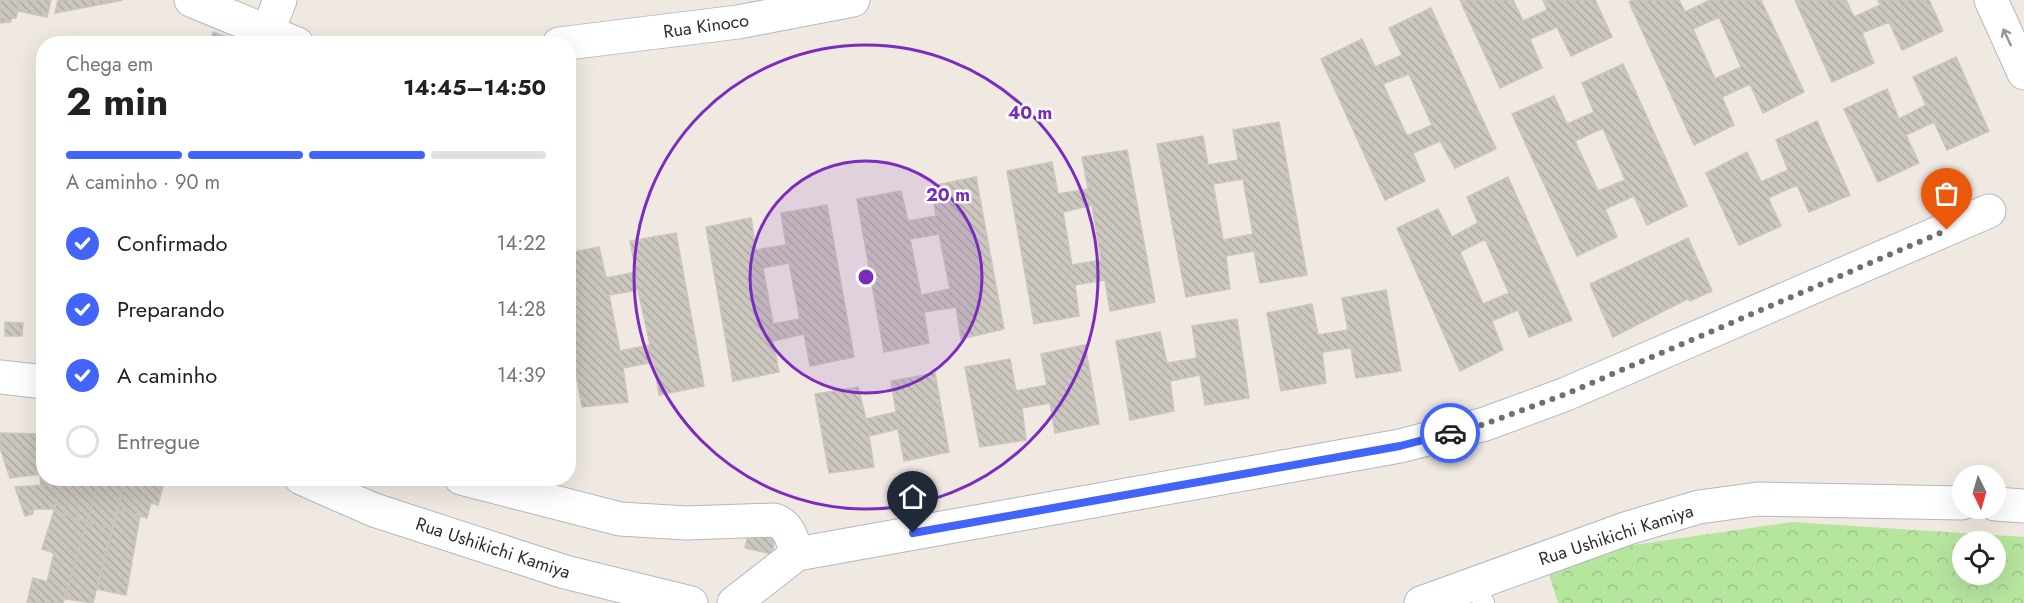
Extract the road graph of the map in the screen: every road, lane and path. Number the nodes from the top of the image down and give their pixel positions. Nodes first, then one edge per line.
1 (191, 0) edge
2 (280, 0) edge
3 (853, 0) edge
4 (1991, 0) edge
5 (280, 36) edge
6 (282, 36) edge
7 (576, 42) edge
8 (2024, 73) edge
9 (1989, 211) dead end
10 (0, 377) edge
11 (36, 381) edge
12 (319, 486) edge
13 (492, 486) edge
14 (1952, 503) edge
15 (2006, 505) edge
16 (2024, 506) edge
17 (797, 554) junction
18 (1479, 593) edge
19 (691, 603) edge
20 (734, 603) edge
21 (1421, 603) edge

1 - 5 street
2 - 6 street
3 - 7 street, Rua Kinoco
8 -> 4 street
9 - 17 street
10 - 11 street
12 - 19 street, Rua Ushikichi Kamiya
13 - 17 street
14 - 18 street, Rua Ushikichi Kamiya
15 - 16 street
17 - 20 street
18 - 21 street, Rua Ushikichi Kamiya

